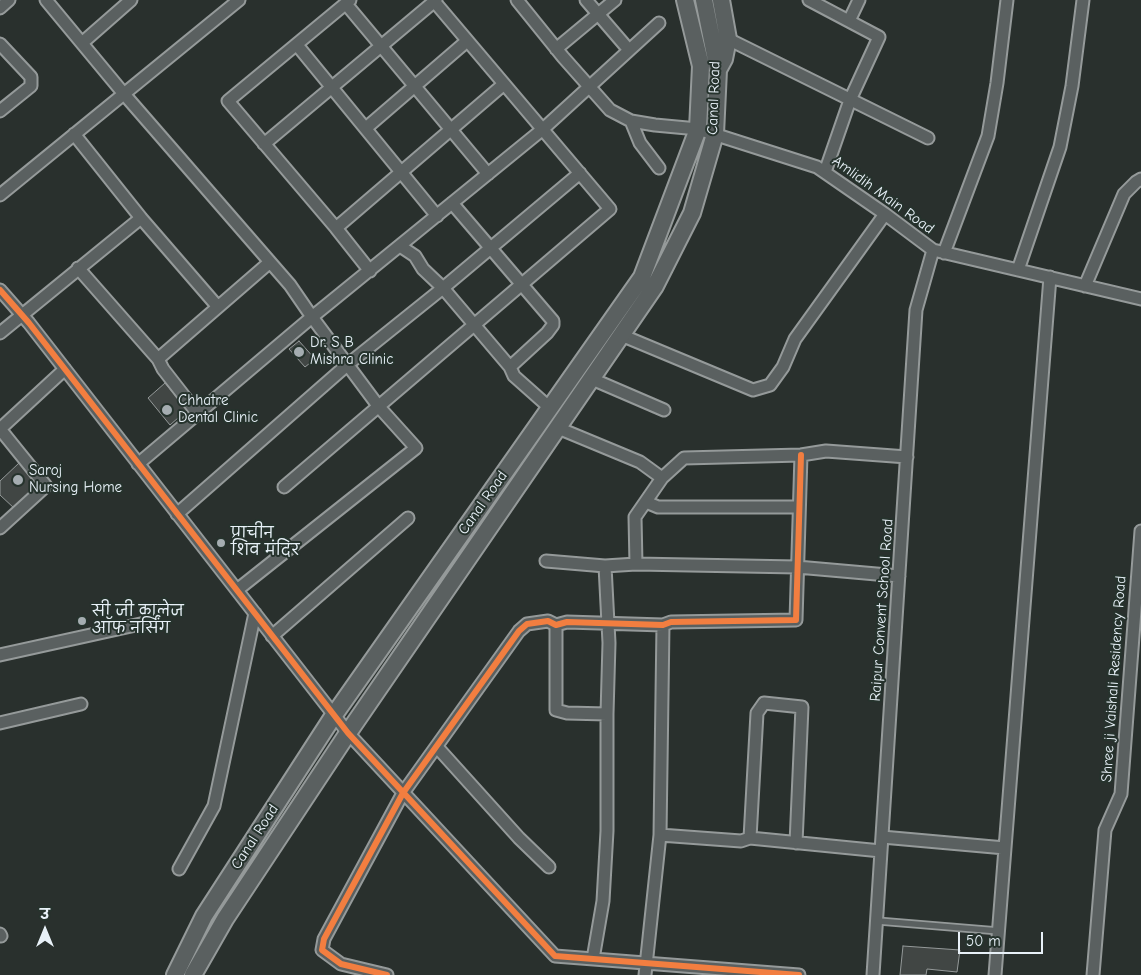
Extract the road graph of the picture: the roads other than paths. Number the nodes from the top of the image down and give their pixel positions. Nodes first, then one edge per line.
1 (9, 0) edge
2 (46, 0) edge
3 (131, 0) edge
4 (239, 0) edge
5 (586, 0) edge
6 (615, 0) edge
7 (686, 0) edge
8 (704, 0) edge
9 (720, 0) edge
10 (809, 0) edge
11 (859, 0) edge
12 (1007, 0) edge
13 (1083, 0) edge
14 (434, 1) edge
15 (519, 1) edge
16 (348, 2) edge
17 (0, 8) edge
18 (599, 13) junction
19 (848, 20) junction
20 (659, 23) dead end
21 (728, 39) junction
22 (467, 41) junction
23 (82, 43) junction
24 (0, 44) edge
25 (296, 45) junction
26 (381, 46) junction
27 (556, 49) junction
28 (629, 50) junction
29 (718, 70) junction
30 (504, 84) junction
31 (414, 86) junction
32 (590, 86) junction
33 (332, 87) junction
34 (124, 94) junction
35 (850, 100) junction
36 (0, 111) edge
37 (631, 121) junction
38 (366, 128) junction
39 (698, 129) junction
40 (452, 130) junction
41 (543, 130) junction
42 (74, 134) junction
43 (715, 134) junction
44 (928, 138) dead end
45 (264, 144) junction
46 (659, 168) dead end
47 (402, 172) junction
48 (825, 172) junction
49 (580, 173) junction
50 (488, 174) junction
51 (1141, 179) edge
52 (2, 190) edge
53 (452, 203) junction
54 (885, 214) junction
55 (437, 216) junction
56 (141, 218) junction
57 (336, 228) junction
58 (400, 246) junction
59 (491, 247) junction
60 (939, 251) junction
61 (270, 262) junction
62 (78, 268) junction
63 (370, 270) junction
64 (1018, 270) junction
65 (1050, 278) junction
66 (522, 284) junction
67 (1085, 286) junction
68 (442, 288) junction
69 (0, 290) edge
70 (1141, 299) edge
71 (218, 307) junction
72 (22, 315) junction
73 (312, 318) junction
74 (474, 326) junction
75 (0, 333) edge
76 (621, 335) junction
77 (158, 359) junction
78 (347, 365) junction
79 (510, 367) junction
80 (65, 370) junction
81 (592, 378) junction
82 (378, 407) junction
83 (550, 408) junction
84 (664, 410) dead end
85 (198, 414) junction
86 (558, 428) junction
87 (0, 429) edge
88 (801, 455) junction
89 (907, 457) junction
90 (138, 464) junction
91 (662, 478) junction
92 (284, 487) dead end
93 (646, 502) junction
94 (799, 507) junction
95 (177, 514) junction
96 (408, 518) dead end
97 (0, 528) edge
98 (1141, 531) edge
99 (546, 561) dead end
100 (636, 564) junction
101 (606, 566) junction
102 (797, 567) junction
103 (899, 576) junction
104 (237, 590) junction
105 (255, 613) junction
106 (607, 622) junction
107 (145, 623) dead end
108 (556, 625) junction
109 (664, 625) junction
110 (272, 636) junction
111 (0, 655) edge
112 (81, 704) dead end
113 (606, 714) junction
114 (334, 715) junction
115 (0, 723) edge
116 (348, 733) junction
117 (437, 748) junction
118 (404, 793) junction
119 (660, 835) junction
120 (882, 837) junction
121 (750, 838) junction
122 (796, 843) junction
123 (1005, 848) junction
124 (881, 851) junction
125 (549, 867) dead end
126 (179, 869) dead end
127 (878, 921) junction
128 (999, 931) junction
129 (593, 959) junction
130 (338, 969) edge
131 (645, 969) edge
132 (175, 975) edge
133 (193, 975) edge
134 (387, 975) edge
135 (799, 975) edge
136 (873, 975) edge
137 (995, 975) edge
138 (1093, 975) edge

1 - 17 street
2 - 23 street
3 - 23 street
4 - 34 street
5 - 18 street
6 - 18 street
7 - 39 main road, Canal Road
8 - 29 main road, Canal Road
9 - 21 main road
10 - 19 street
11 - 19 street
12 - 60 street, Raipur Convent School Road
13 - 64 street
14 - 22 street
14 - 26 street
15 - 27 street, Amlidih Main Road
16 - 25 street
16 - 26 street
18 - 27 street
18 - 28 street
19 - 35 street
20 - 28 street
21 - 29 main road
21 - 35 street
22 - 30 street
22 - 31 street
23 - 34 street
24 - 36 street
25 - 33 street
25 - 45 street
26 - 31 street
26 - 33 street
27 - 32 street, Amlidih Main Road
28 - 32 street
29 - 43 main road, Canal Road
30 - 40 street
30 - 41 street
31 - 38 street
31 - 40 street
32 - 37 street, Amlidih Main Road
32 - 41 street
33 - 38 street
33 - 45 street
34 - 42 street
34 - 61 street
35 - 44 street
35 - 48 street
37 - 39 street, Amlidih Main Road
37 - 46 street
38 - 47 street
39 - 43 street, Amlidih Main Road
39 - 83 main road, Canal Road
40 - 47 street
40 - 50 street
41 - 49 street
41 - 50 street
42 - 52 street
42 - 56 street
43 - 48 street, Amlidih Main Road
43 - 76 main road, Canal Road
45 - 57 street
47 - 55 street
47 - 57 street
48 - 54 street, Amlidih Main Road
49 - 59 street
49 - 66 street
50 - 53 street
51 - 67 street
53 - 55 street
53 - 59 street
54 - 60 street, Amlidih Main Road
54 - 76 street
55 - 58 street
56 - 62 street
56 - 71 street
57 - 63 street
58 - 63 street
58 - 68 street
59 - 66 street
59 - 68 street
60 - 64 street, Amlidih Main Road
60 - 89 street, Raipur Convent School Road
61 - 71 street
61 - 73 street
62 - 72 street
62 - 77 street
63 - 73 street
64 - 65 street, Amlidih Main Road
65 - 67 street, Amlidih Main Road
65 - 123 street
66 - 74 street
66 - 79 street
67 - 70 street, Amlidih Main Road
68 - 74 street
68 - 78 street
69 - 72 street
71 - 77 street
72 - 75 street
72 - 80 street
73 - 78 street
73 - 85 street
74 - 79 street
74 - 82 street
76 - 81 main road, Canal Road
77 - 85 street
78 - 82 street
78 - 95 street
79 - 83 street
80 - 87 street
80 - 90 street
81 - 84 street
81 - 86 main road, Canal Road
82 - 92 street
82 - 104 street
83 - 114 main road, Canal Road
85 - 90 street
86 - 91 street
86 - 116 main road, Canal Road
87 - 97 street
88 - 89 street
88 - 91 street
88 - 94 street
89 - 103 street, Raipur Convent School Road
90 - 95 street
91 - 93 street
93 - 94 street
93 - 100 street
94 - 102 street
95 - 104 street
96 - 110 street
98 - 138 street, Shree ji Vaishali Residency Road
99 - 101 street
100 - 101 street
100 - 102 street
101 - 106 street
102 - 103 street
102 - 109 street
103 - 120 street, Raipur Convent School Road
104 - 105 street
105 - 110 street
105 - 126 street
106 - 108 street
106 - 109 street
106 - 113 street
107 - 111 street
108 - 113 street
108 - 117 street
109 - 119 street
110 - 114 street
112 - 115 street
113 - 129 street
114 - 116 street
114 - 132 main road, Canal Road
116 - 118 street
116 - 133 main road, Canal Road
117 - 118 street
117 - 125 street
118 - 129 street
118 - 130 street
119 - 121 street
119 - 131 street
120 - 123 street
120 - 124 street, Raipur Convent School Road
121 - 122 street
121 - 122 street
122 - 124 street
123 - 128 street
124 - 127 street, Raipur Convent School Road
127 - 128 lane
127 - 136 street, Raipur Convent School Road
128 - 137 street
129 - 131 street
130 - 134 street
131 - 135 street

